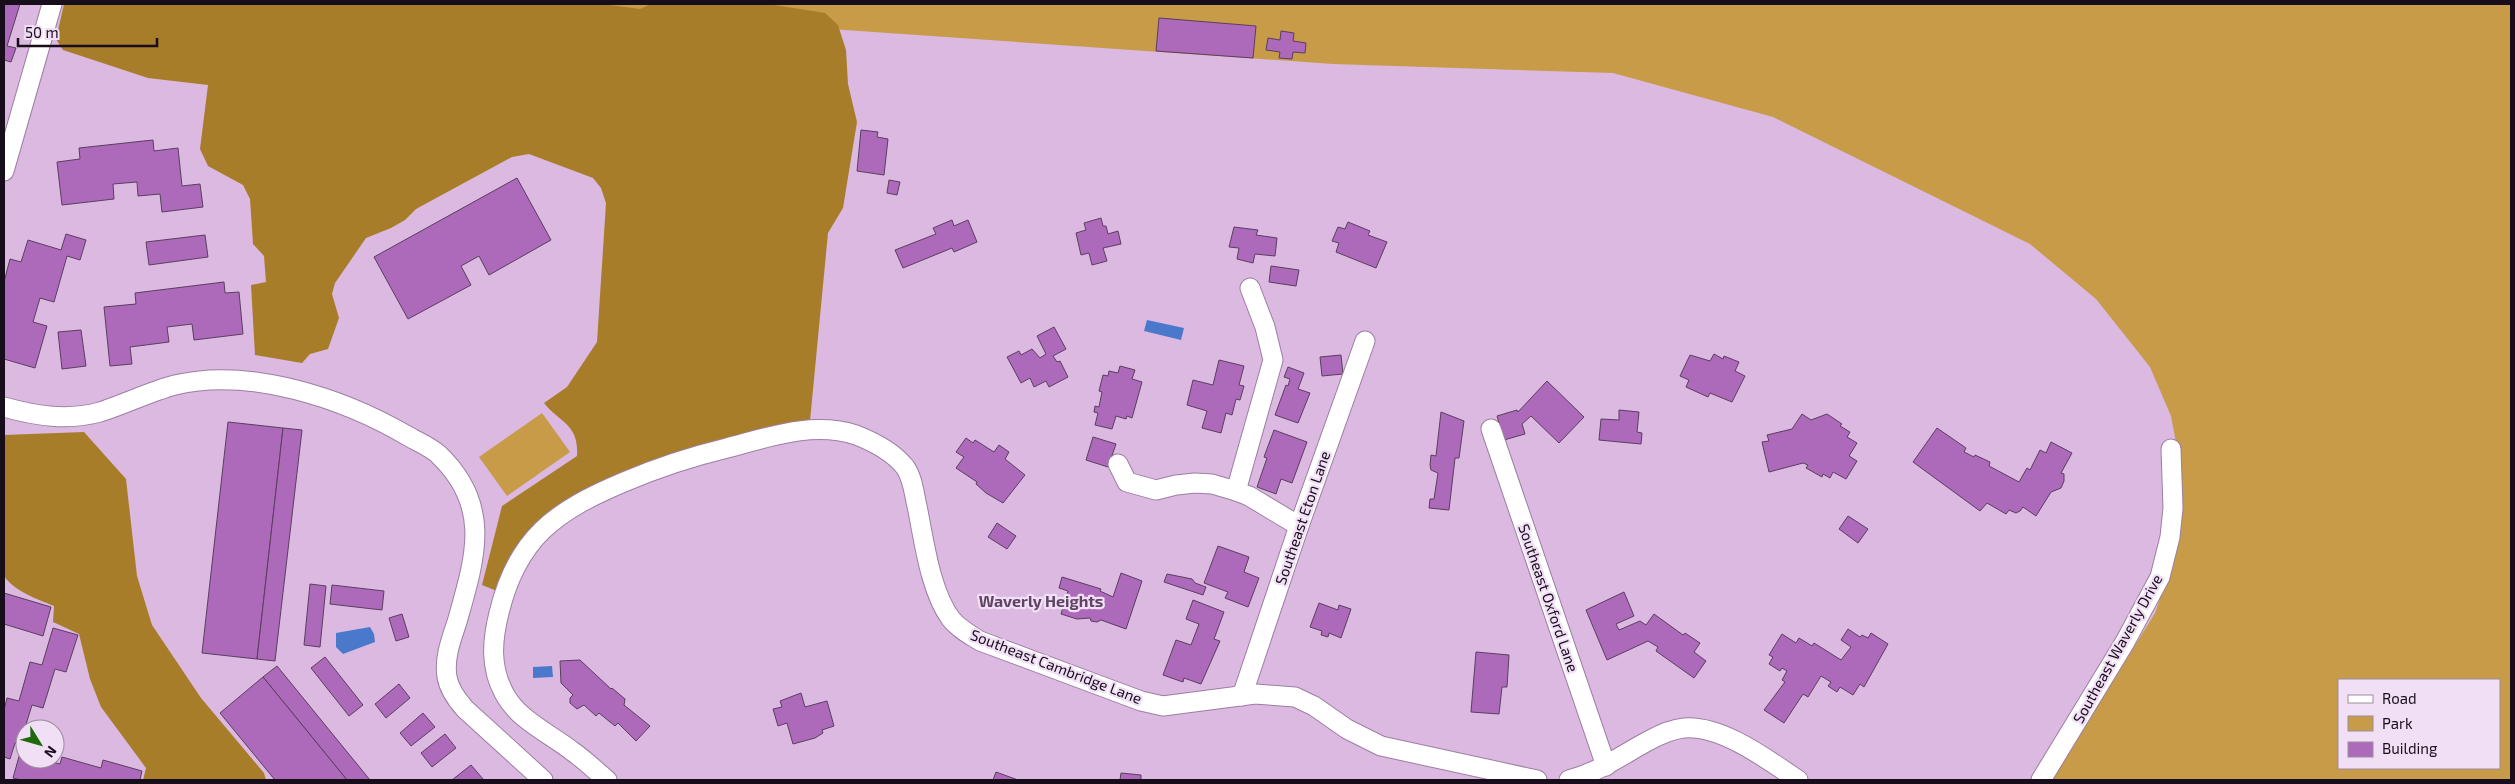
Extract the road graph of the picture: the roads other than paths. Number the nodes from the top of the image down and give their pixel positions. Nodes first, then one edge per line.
1 (52, 4) edge
2 (4, 171) edge
3 (1250, 288) dead end
4 (1365, 342) dead end
5 (4, 406) edge
6 (1491, 429) dead end
7 (2171, 450) dead end
8 (1118, 464) dead end
9 (1236, 491) junction
10 (1299, 526) junction
11 (1242, 696) junction
12 (1606, 766) junction
13 (543, 780) edge
14 (607, 780) edge
15 (1537, 780) edge
16 (1569, 780) edge
17 (1798, 780) edge
18 (2041, 780) edge

1 - 2 street
3 - 9 street
4 - 10 street, Southeast Eton Lane
5 - 13 street
6 - 12 street, Southeast Oxford Lane
7 - 18 street, Southeast Waverly Drive
8 - 9 street
9 - 10 street
10 - 11 street, Southeast Eton Lane
11 - 14 street, Southeast Cambridge Lane
11 - 15 street, Southeast Cambridge Lane
12 - 16 street
12 - 17 street

